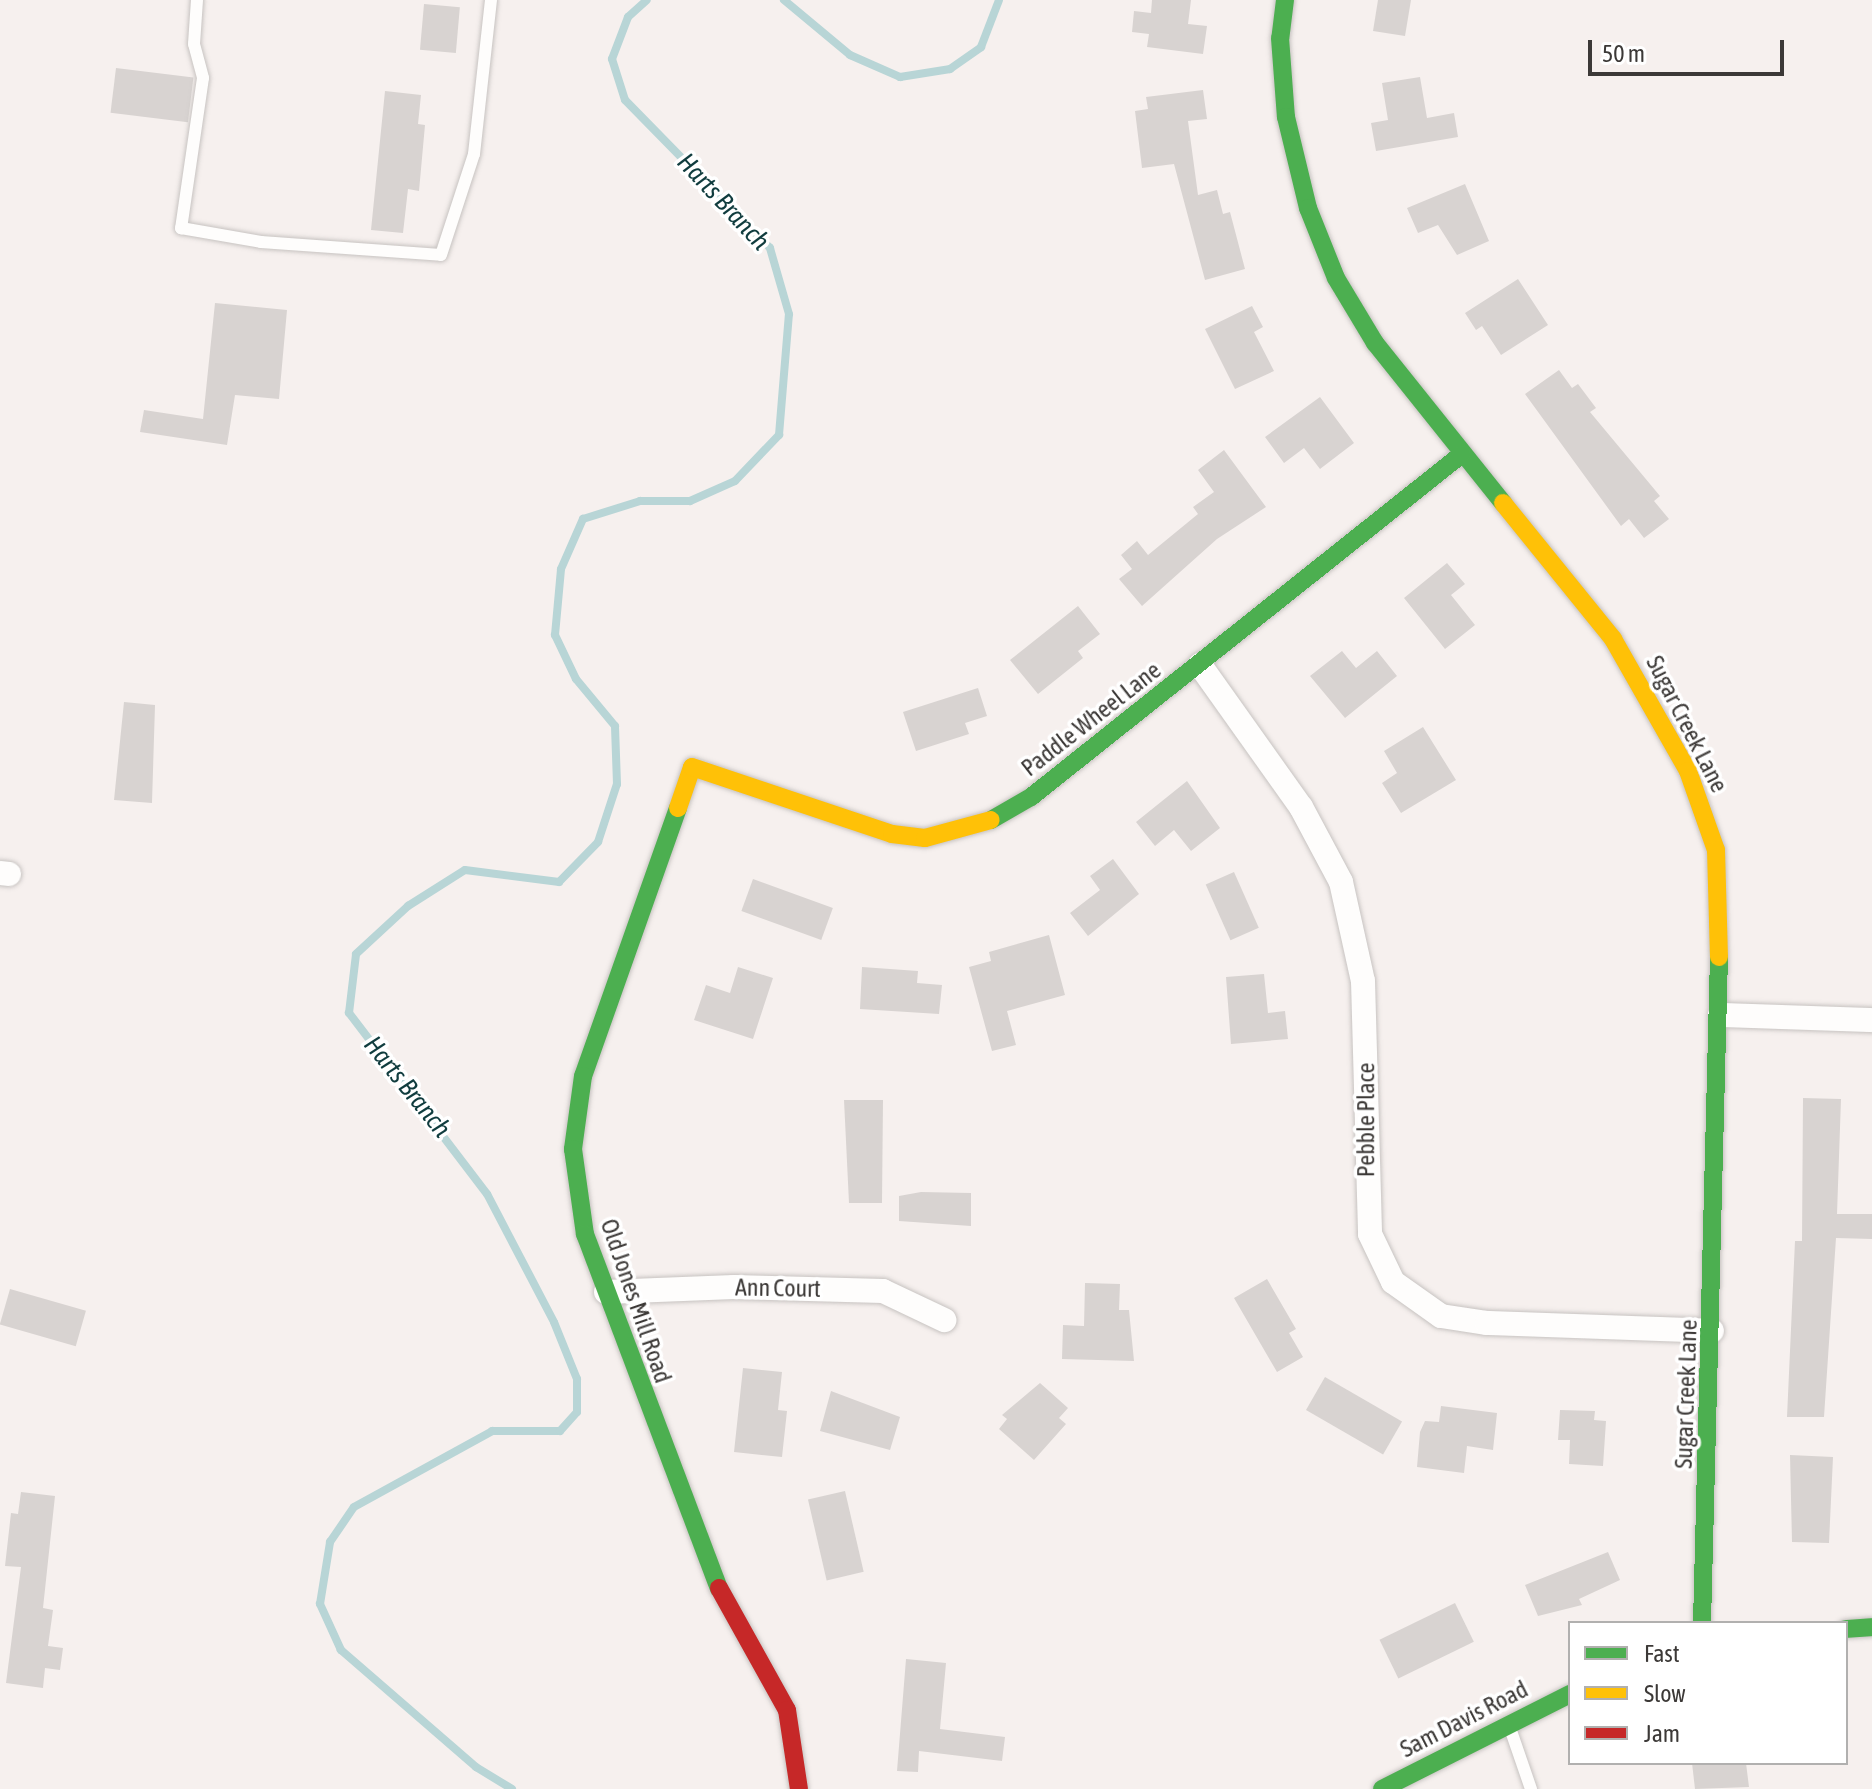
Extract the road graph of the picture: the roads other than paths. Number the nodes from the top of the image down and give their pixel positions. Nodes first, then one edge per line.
1 (197, 0) edge
2 (491, 0) edge
3 (1285, 0) edge
4 (1462, 454) junction
5 (1200, 665) junction
6 (692, 767) joint
7 (1720, 1015) junction
8 (1872, 1020) edge
9 (606, 1292) junction
10 (944, 1320) dead end
11 (1712, 1331) junction
12 (1702, 1621) edge
13 (1872, 1627) edge
14 (1848, 1629) edge
15 (1568, 1695) edge
16 (1508, 1723) junction
17 (799, 1789) edge
18 (1382, 1789) edge
19 (1531, 1789) edge

1 - 2 lane
3 - 4 street, Sugar Creek Lane
4 - 5 street, Paddle Wheel Lane
4 - 7 street, Sugar Creek Lane
5 - 6 street, Paddle Wheel Lane
5 - 11 street, Pebble Place
6 - 9 street, Old Jones Mill Road
7 - 8 street
7 - 11 street, Sugar Creek Lane
9 - 10 street, Ann Court
9 - 17 street, Old Jones Mill Road
11 - 12 street, Sugar Creek Lane
13 - 14 street
15 - 16 street, Sam Davis Road
16 - 18 street, Sam Davis Road
16 - 19 lane

